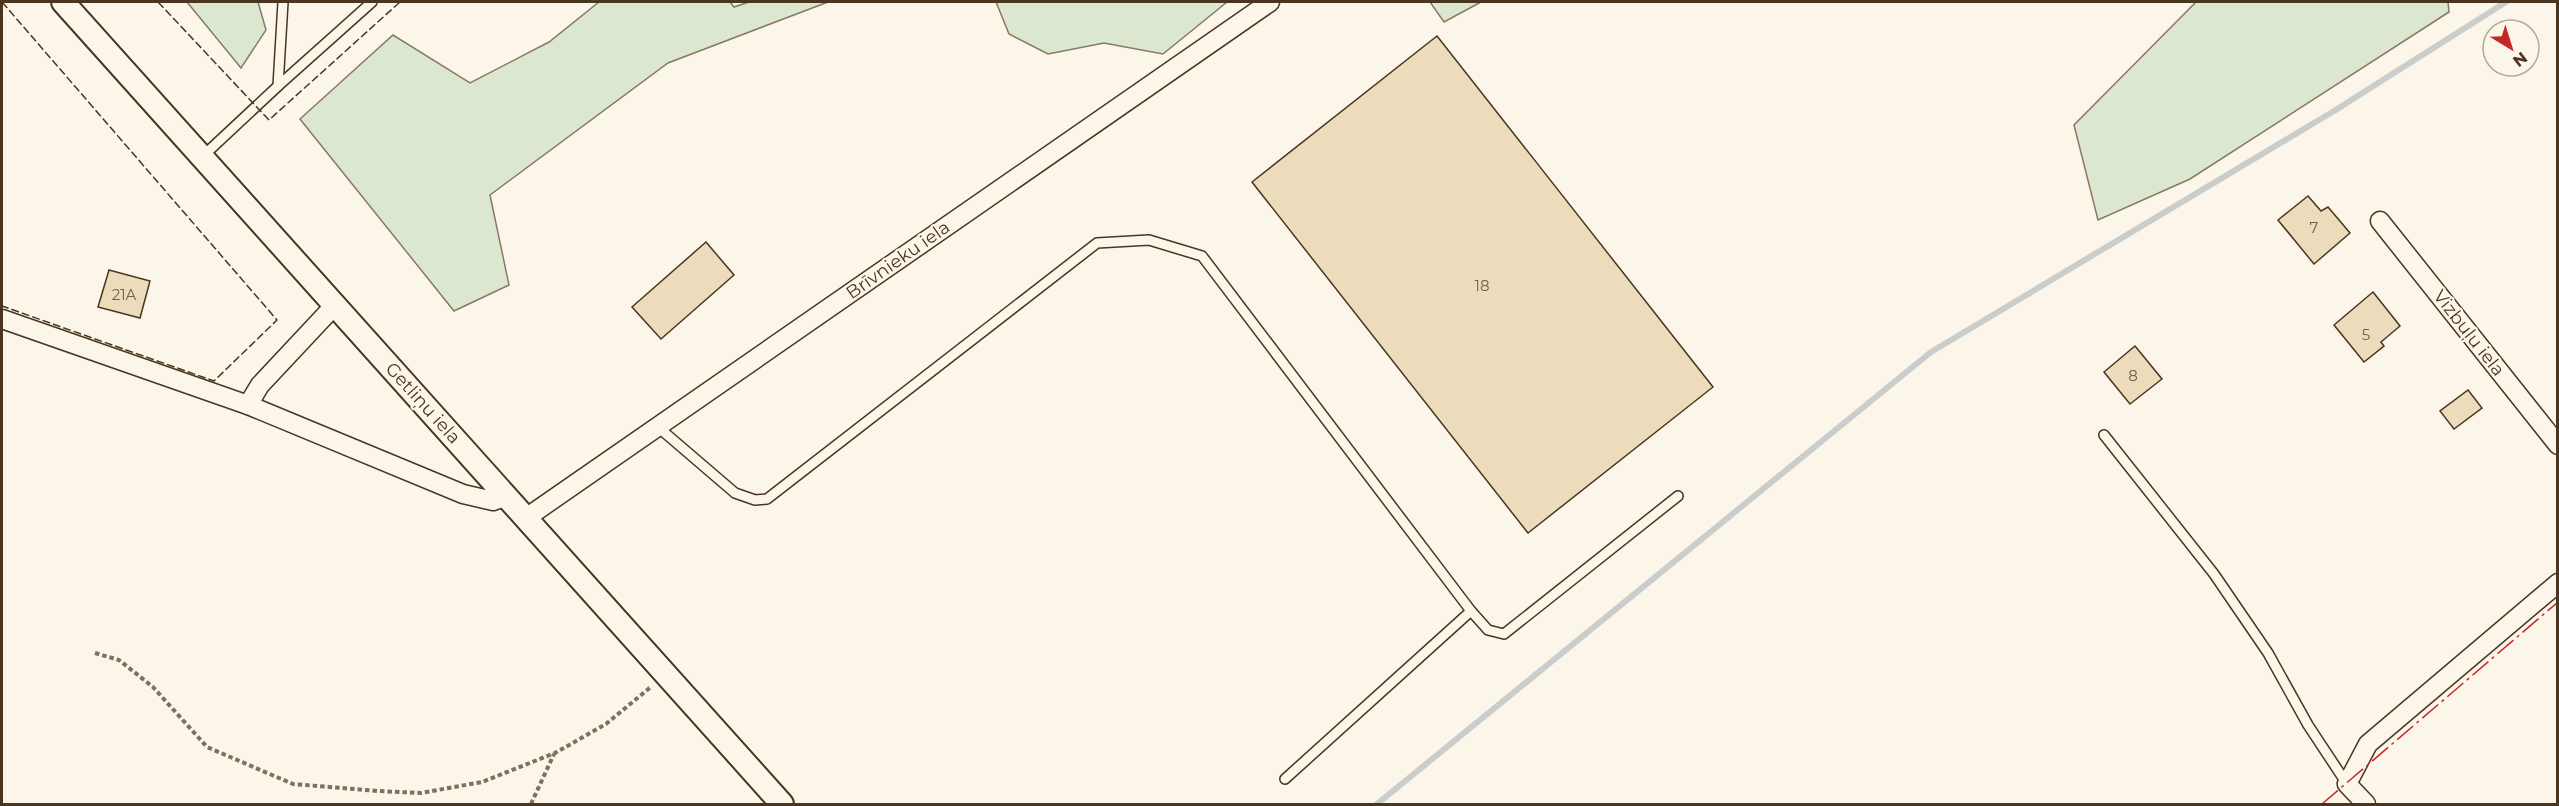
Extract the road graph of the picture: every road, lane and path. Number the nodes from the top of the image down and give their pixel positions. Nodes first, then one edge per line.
1 (63, 2) edge
2 (284, 2) edge
3 (372, 2) edge
4 (1270, 2) edge
5 (278, 86) junction
6 (202, 157) junction
7 (2380, 221) dead end
8 (335, 305) junction
9 (2, 319) edge
10 (248, 405) junction
11 (658, 427) junction
12 (2104, 435) dead end
13 (2558, 445) edge
14 (507, 496) junction
15 (1678, 496) dead end
16 (526, 518) junction
17 (2558, 583) edge
18 (1471, 611) junction
19 (95, 653) dead end
20 (666, 675) junction
21 (555, 753) junction
22 (1285, 779) dead end
23 (2347, 784) junction
24 (531, 804) edge
25 (782, 804) edge
26 (2366, 804) edge

1 - 6 street, Getliņu iela
2 - 5 lane
3 - 5 lane
4 - 11 street, Brīvnieku iela
5 - 6 lane
6 - 8 street, Getliņu iela
7 - 13 street, Vizbuļu iela
8 - 10 street
8 - 14 street, Getliņu iela
9 - 10 street
10 - 14 street
11 - 16 street, Brīvnieku iela
11 - 18 lane
12 - 23 lane
14 - 16 street, Getliņu iela
15 - 18 lane
16 - 20 street, Getliņu iela
17 - 23 street
18 - 22 lane
19 - 21 path
20 - 21 path
20 - 25 street, Getliņu iela
21 - 24 path
23 - 26 street

